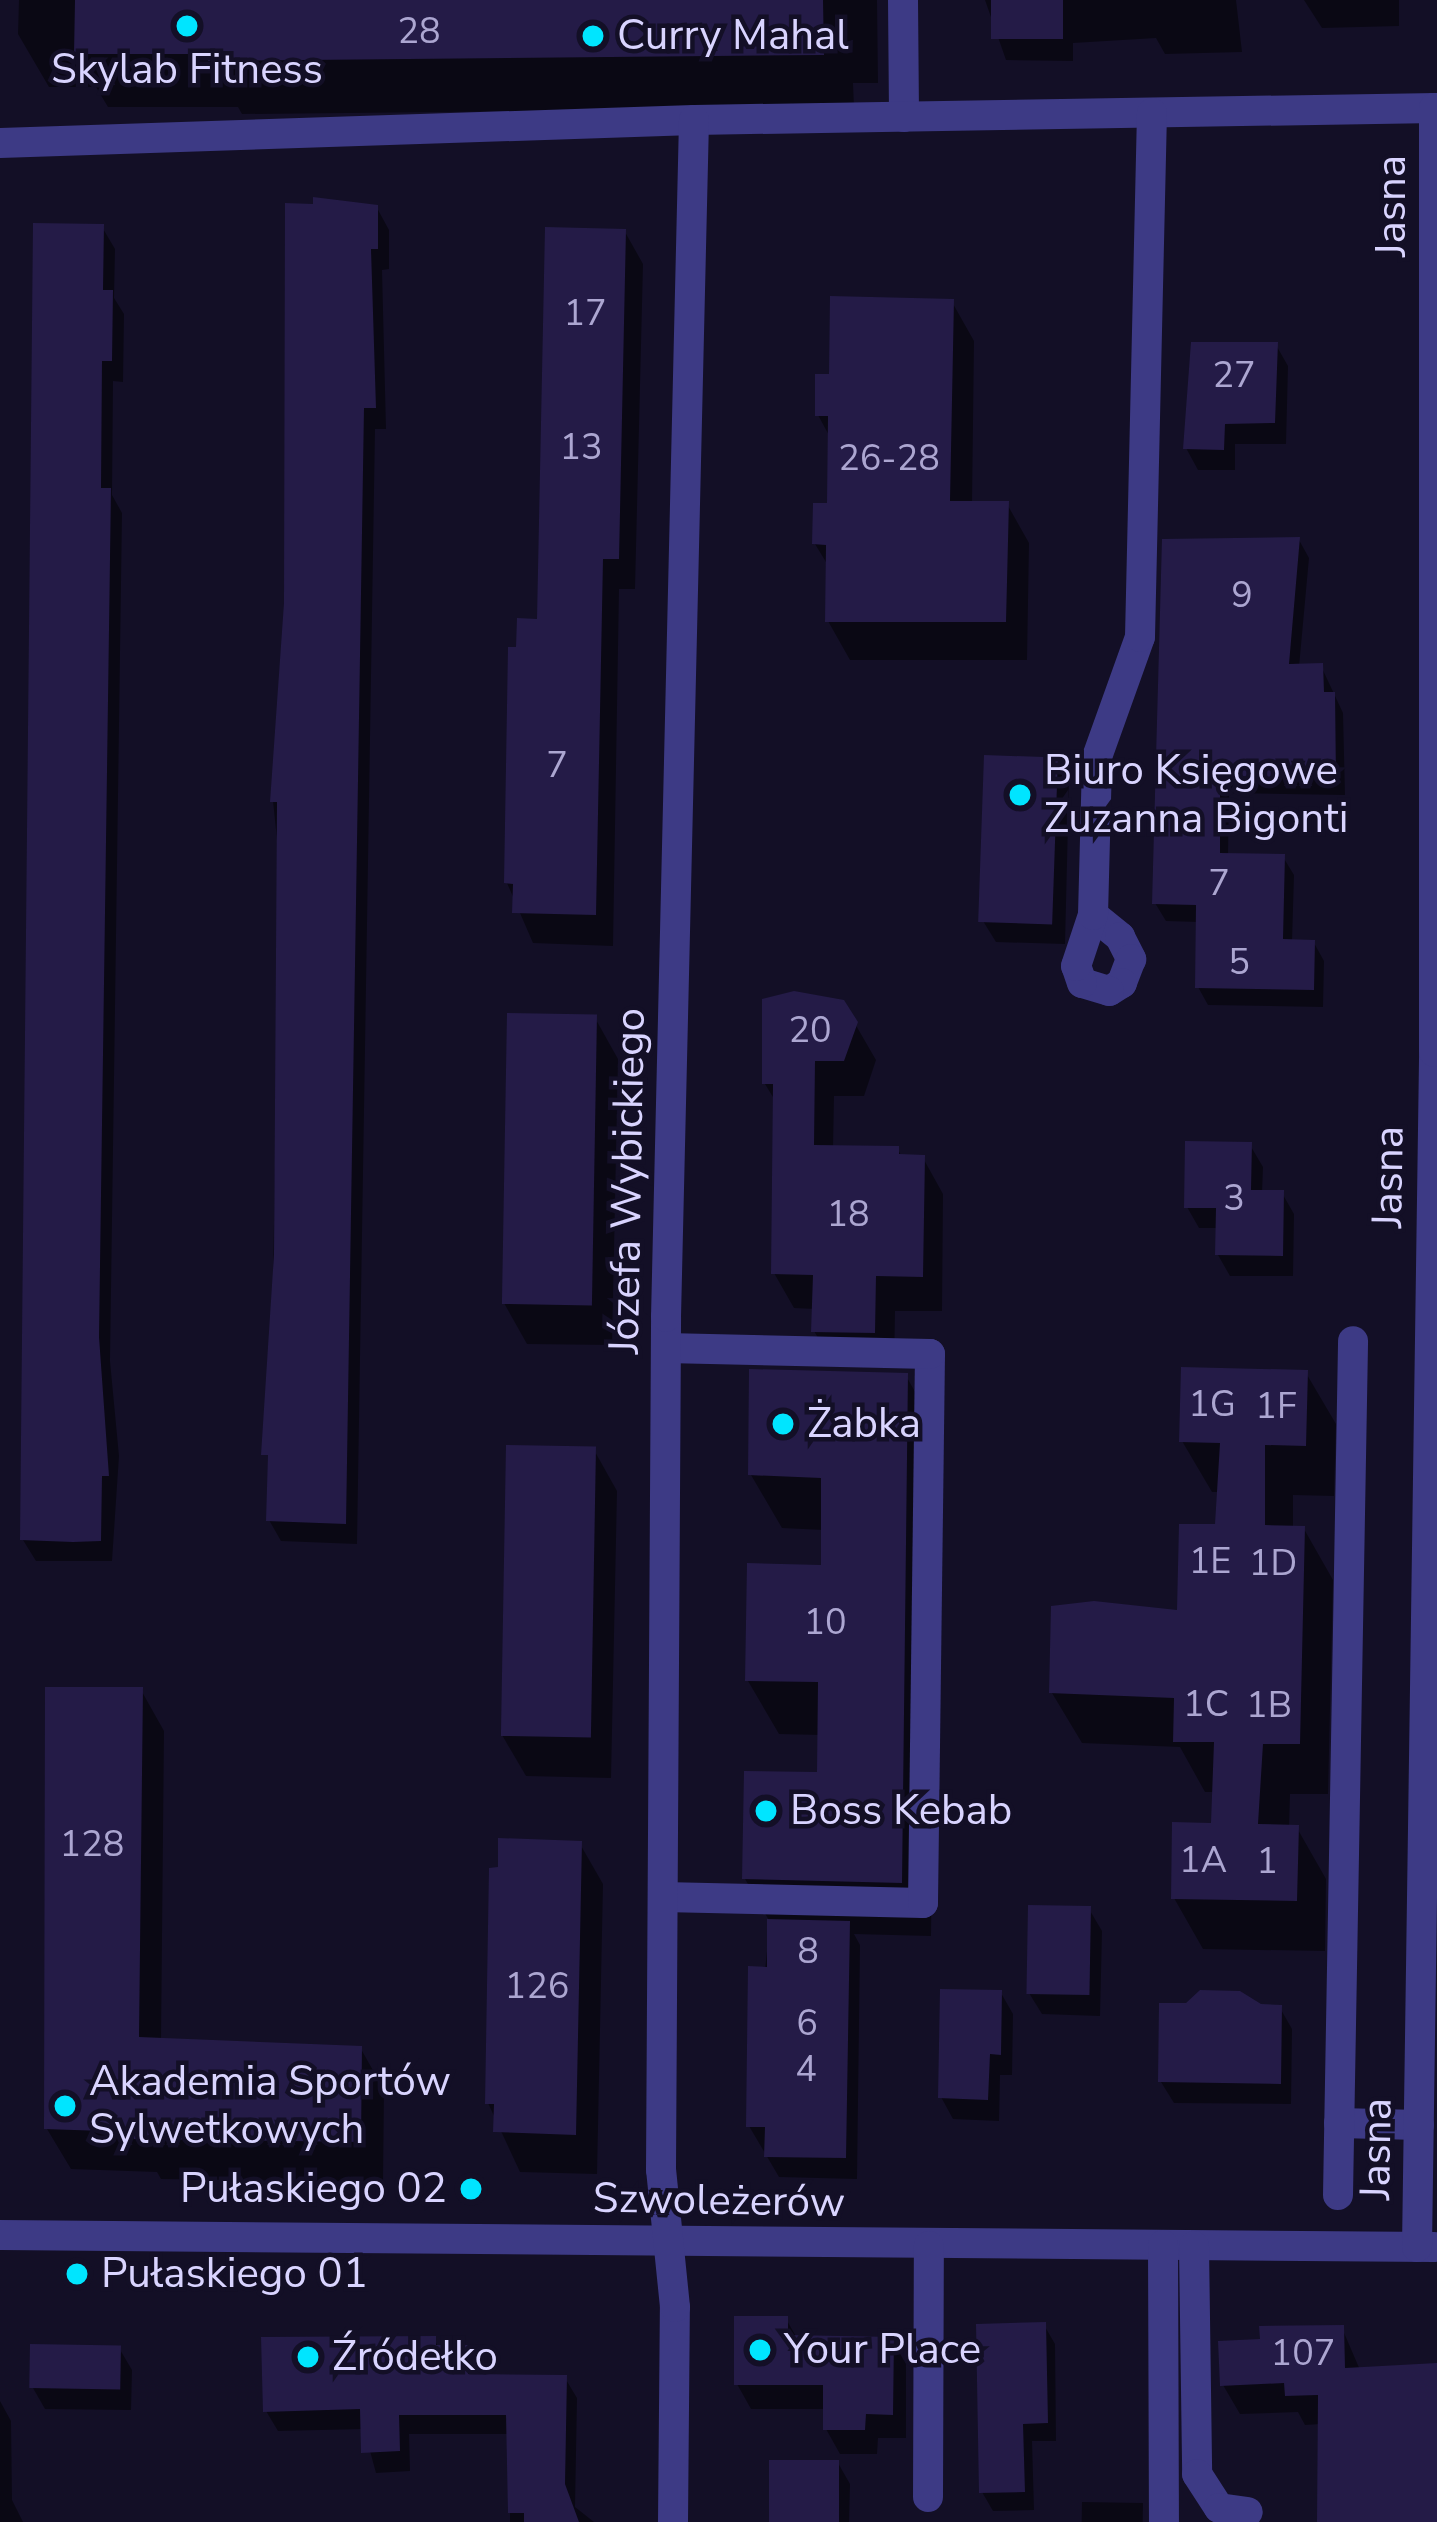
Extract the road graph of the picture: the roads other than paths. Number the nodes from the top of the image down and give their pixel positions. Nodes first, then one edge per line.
1 (903, 0) edge
2 (1435, 108) edge
3 (1152, 113) junction
4 (904, 117) junction
5 (694, 120) junction
6 (0, 143) edge
7 (1093, 915) dead end
8 (1353, 1341) dead end
9 (666, 1348) junction
10 (663, 1897) junction
11 (1340, 2123) junction
12 (1419, 2125) junction
13 (1339, 2195) dead end
14 (0, 2235) edge
15 (668, 2243) junction
16 (928, 2246) junction
17 (1179, 2246) junction
18 (1427, 2247) edge
19 (928, 2497) dead end
20 (1248, 2512) dead end
21 (673, 2522) edge
22 (1164, 2522) edge

1 - 4 street
2 - 3 street
2 - 12 street, Jasna
3 - 4 street
3 - 7 street
4 - 5 street
5 - 6 street
5 - 9 street, Józefa Wybickiego
8 - 11 street
9 - 10 street, Józefa Wybickiego
9 - 10 street
10 - 15 street, Józefa Wybickiego
11 - 12 street
11 - 13 street
12 - 18 street, Jasna
14 - 15 street, Szwoleżerów
15 - 16 street, Szwoleżerów
15 - 21 street, Józefa Wybickiego
16 - 17 street, Szwoleżerów
16 - 19 street
17 - 18 street, Szwoleżerów
17 - 20 street
17 - 22 street

